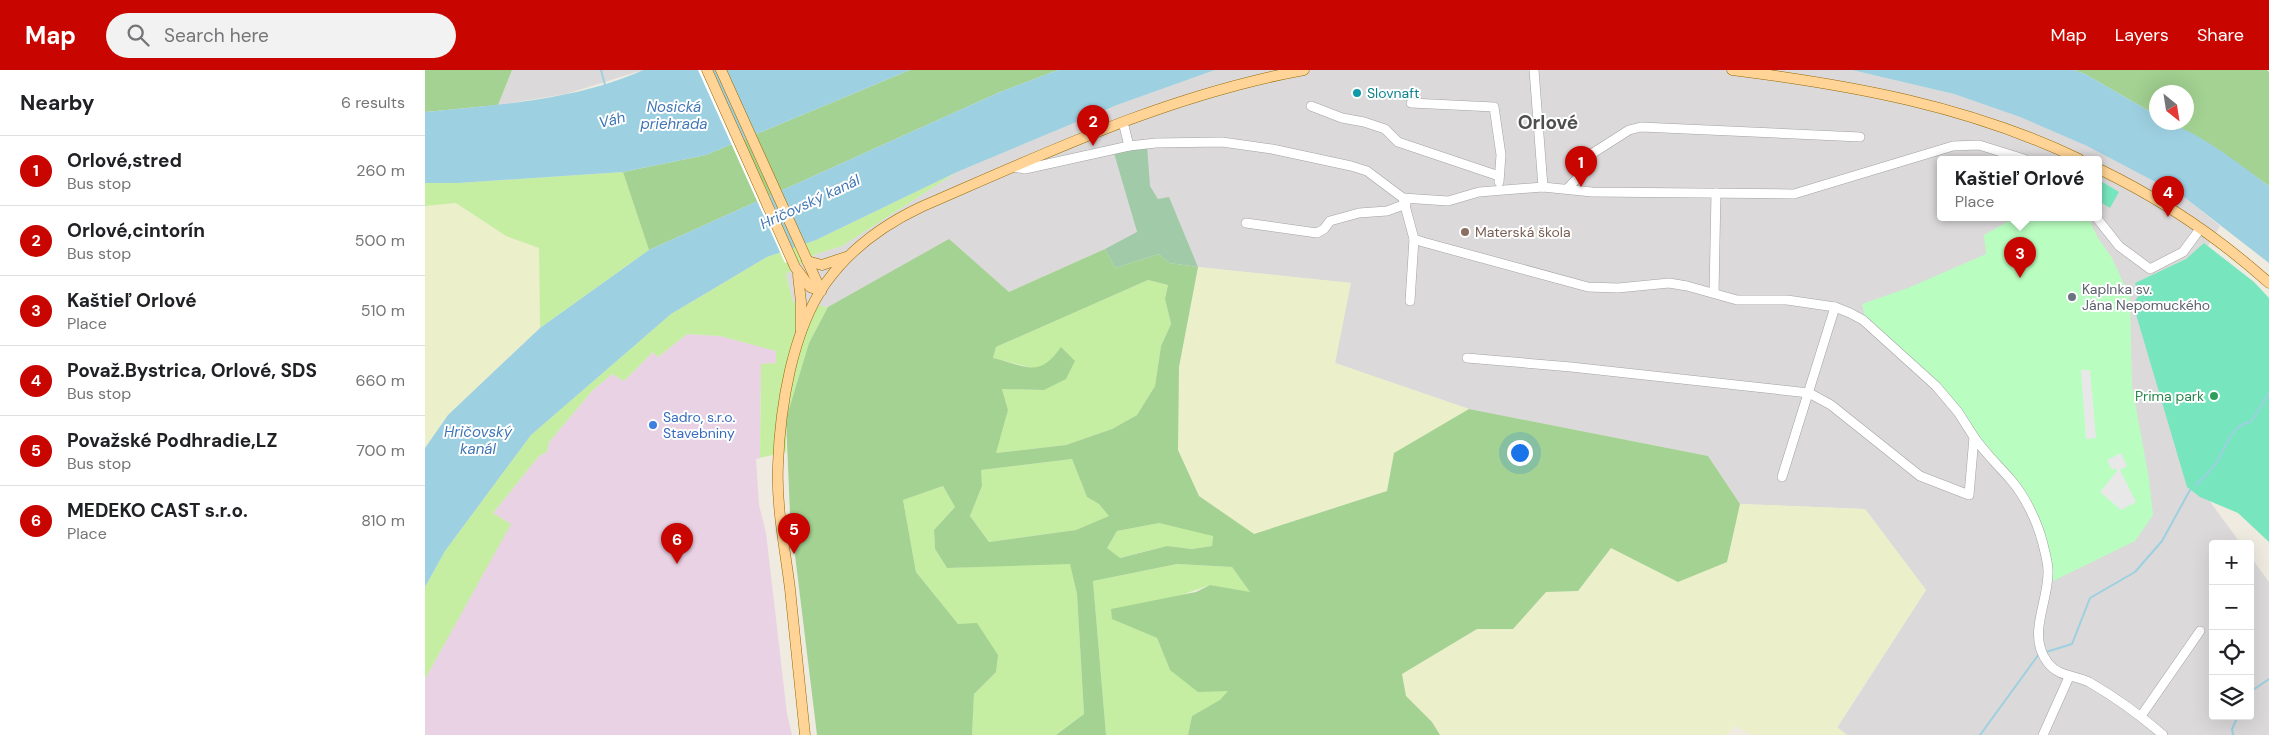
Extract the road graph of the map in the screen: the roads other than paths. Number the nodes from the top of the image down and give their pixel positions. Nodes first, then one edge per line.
1 (707, 70) edge
2 (721, 70) edge
3 (1304, 70) edge
4 (1534, 70) edge
5 (1731, 70) edge
6 (1411, 103) dead end
7 (1311, 106) dead end
8 (1123, 122) junction
9 (1860, 137) dead end
10 (1129, 146) junction
11 (2061, 155) edge
12 (2015, 156) edge
13 (1014, 167) junction
14 (2102, 171) edge
15 (1499, 176) junction
16 (1543, 187) junction
17 (1499, 189) junction
18 (1567, 189) junction
19 (1716, 193) junction
20 (1404, 201) junction
21 (2099, 221) edge
22 (1246, 223) dead end
23 (2200, 229) junction
24 (1415, 239) junction
25 (851, 255) junction
26 (806, 257) junction
27 (794, 263) junction
28 (2269, 283) edge
29 (821, 291) junction
30 (1714, 293) junction
31 (1410, 301) dead end
32 (1835, 307) junction
33 (801, 337) junction
34 (1467, 358) dead end
35 (1809, 393) junction
36 (1973, 436) junction
37 (1782, 476) dead end
38 (2200, 631) dead end
39 (2069, 678) junction
40 (2141, 716) junction
41 (805, 735) edge
42 (2043, 735) edge
43 (2163, 735) edge

1 - 27 main road
2 - 26 main road
3 - 8 main road
4 - 16 street
5 - 11 main road
6 - 15 street
7 - 15 street
8 - 10 street
8 - 13 main road
9 - 18 street
10 - 13 street
10 - 20 street
12 - 19 street
13 - 25 main road
14 - 23 main road
15 - 17 street
16 - 17 street
16 - 18 street
17 - 20 street
18 - 19 street
19 - 30 street
20 - 22 street
20 - 24 street
21 - 23 street
23 - 28 main road
24 - 30 street
24 - 31 street
25 - 26 main road
25 - 29 main road
26 - 29 main road
27 - 29 main road
27 - 33 main road
29 - 33 main road
30 - 32 street
32 - 35 street
32 - 36 street
33 - 41 main road
34 - 35 street
35 - 36 street
35 - 37 street
36 - 39 street
38 - 40 street
39 - 40 street
39 - 42 street
40 - 43 street

